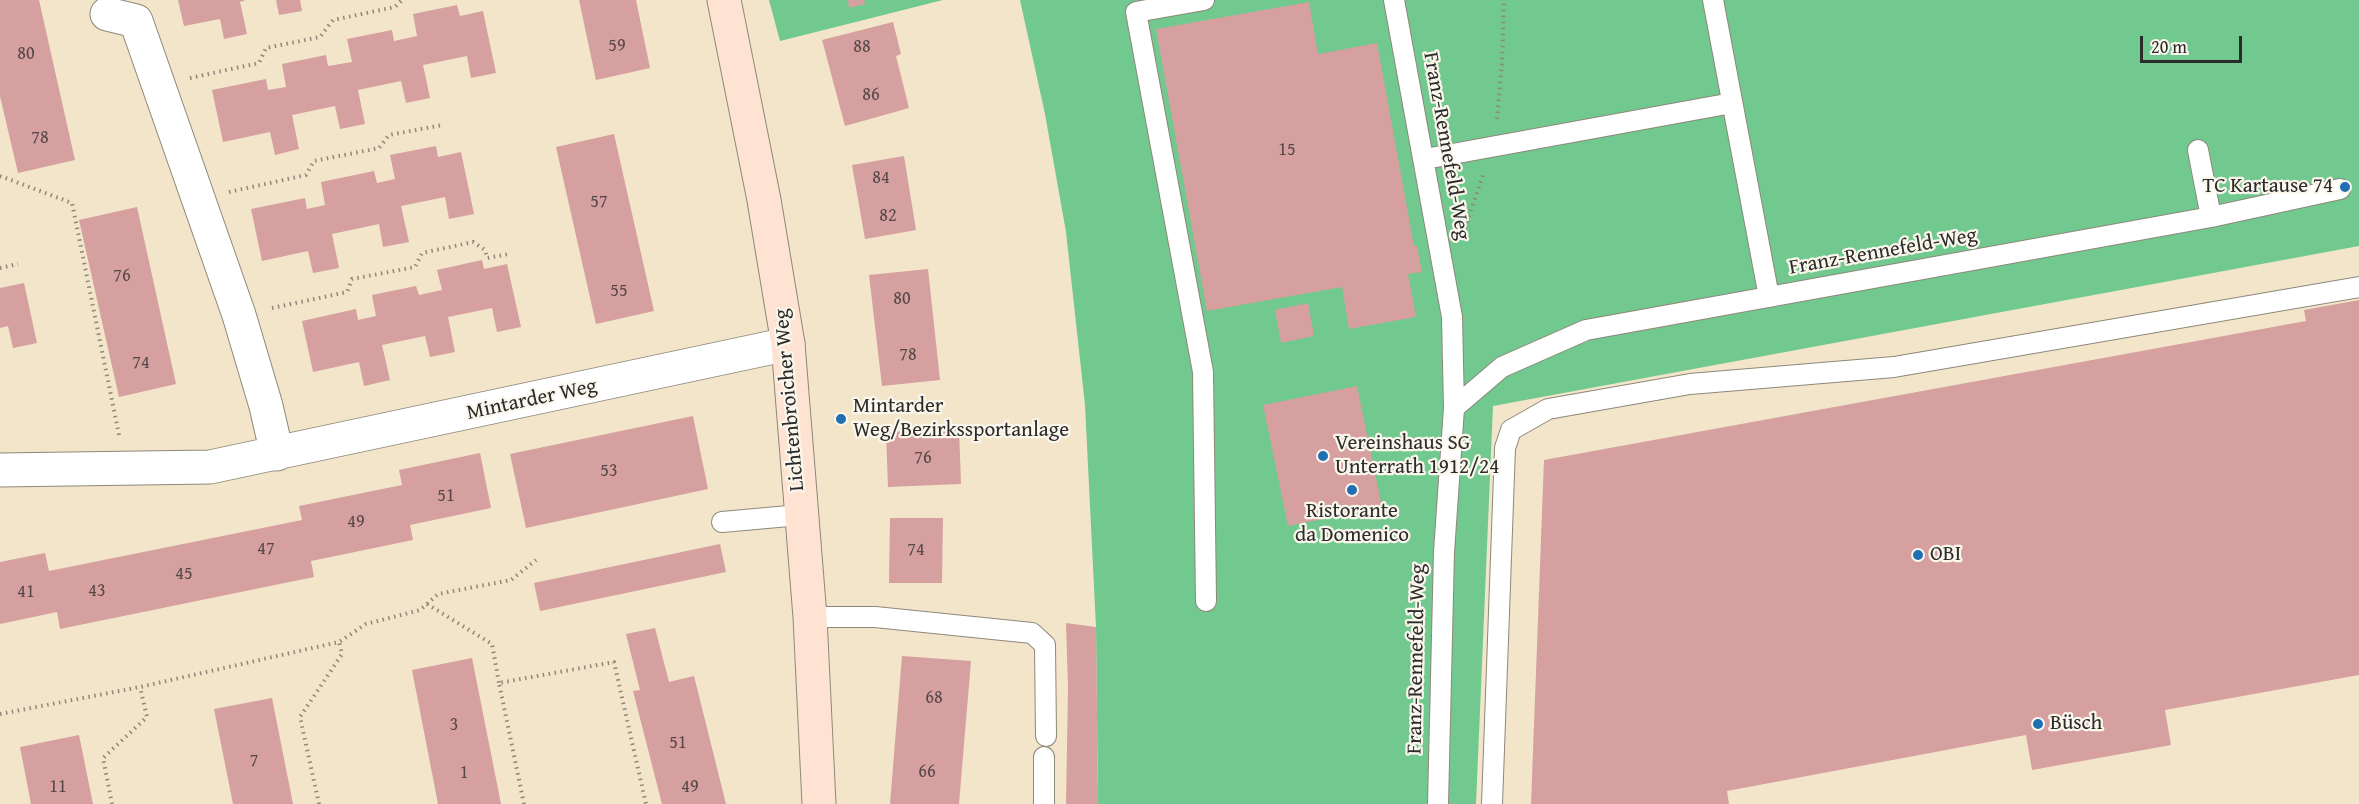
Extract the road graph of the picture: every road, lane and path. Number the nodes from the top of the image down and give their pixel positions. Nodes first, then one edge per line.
1 (402, 0) edge
2 (724, 0) edge
3 (1204, 0) edge
4 (1395, 0) edge
5 (1713, 0) edge
6 (107, 14) dead end
7 (158, 84) junction
8 (1732, 103) junction
9 (443, 125) dead end
10 (2198, 150) dead end
11 (1425, 159) junction
12 (0, 176) edge
13 (2340, 189) dead end
14 (198, 199) junction
15 (2211, 217) junction
16 (509, 254) dead end
17 (18, 264) dead end
18 (0, 268) edge
19 (2359, 287) edge
20 (1769, 297) junction
21 (239, 315) junction
22 (788, 344) junction
23 (1454, 408) junction
24 (277, 454) junction
25 (126, 468) junction
26 (0, 470) edge
27 (800, 515) junction
28 (722, 522) dead end
29 (536, 560) dead end
30 (1206, 601) dead end
31 (427, 604) junction
32 (810, 616) junction
33 (339, 642) junction
34 (499, 683) junction
35 (140, 687) junction
36 (0, 714) edge
37 (1046, 735) dead end
38 (1044, 757) dead end
39 (112, 804) edge
40 (319, 804) edge
41 (524, 804) edge
42 (646, 804) edge
43 (819, 804) edge
44 (1044, 804) edge
45 (1438, 804) edge
46 (1492, 804) edge

1 - 7 path
2 - 22 street, Lichtenbroicher Weg
3 - 30 lane
4 - 11 lane, Franz-Rennefeld-Weg
5 - 8 lane
6 - 7 street
7 - 14 street
8 - 11 lane
8 - 20 lane
9 - 14 path
10 - 15 lane
11 - 23 lane, Franz-Rennefeld-Weg
12 - 25 path
13 - 15 lane, Franz-Rennefeld-Weg
14 - 21 street
15 - 20 lane, Franz-Rennefeld-Weg
16 - 21 path
17 - 18 path
19 - 46 lane
20 - 23 lane, Franz-Rennefeld-Weg
21 - 24 street
22 - 24 street, Mintarder Weg
22 - 27 street, Lichtenbroicher Weg
23 - 45 lane, Franz-Rennefeld-Weg
24 - 25 street, Mintarder Weg
25 - 26 street, Mintarder Weg
27 - 28 lane
27 - 32 street, Lichtenbroicher Weg
29 - 31 path
31 - 33 path
31 - 34 path
32 - 37 lane
32 - 43 street, Lichtenbroicher Weg
33 - 35 path
33 - 40 path
34 - 41 path
34 - 42 path
35 - 36 path
35 - 39 path
38 - 44 lane

